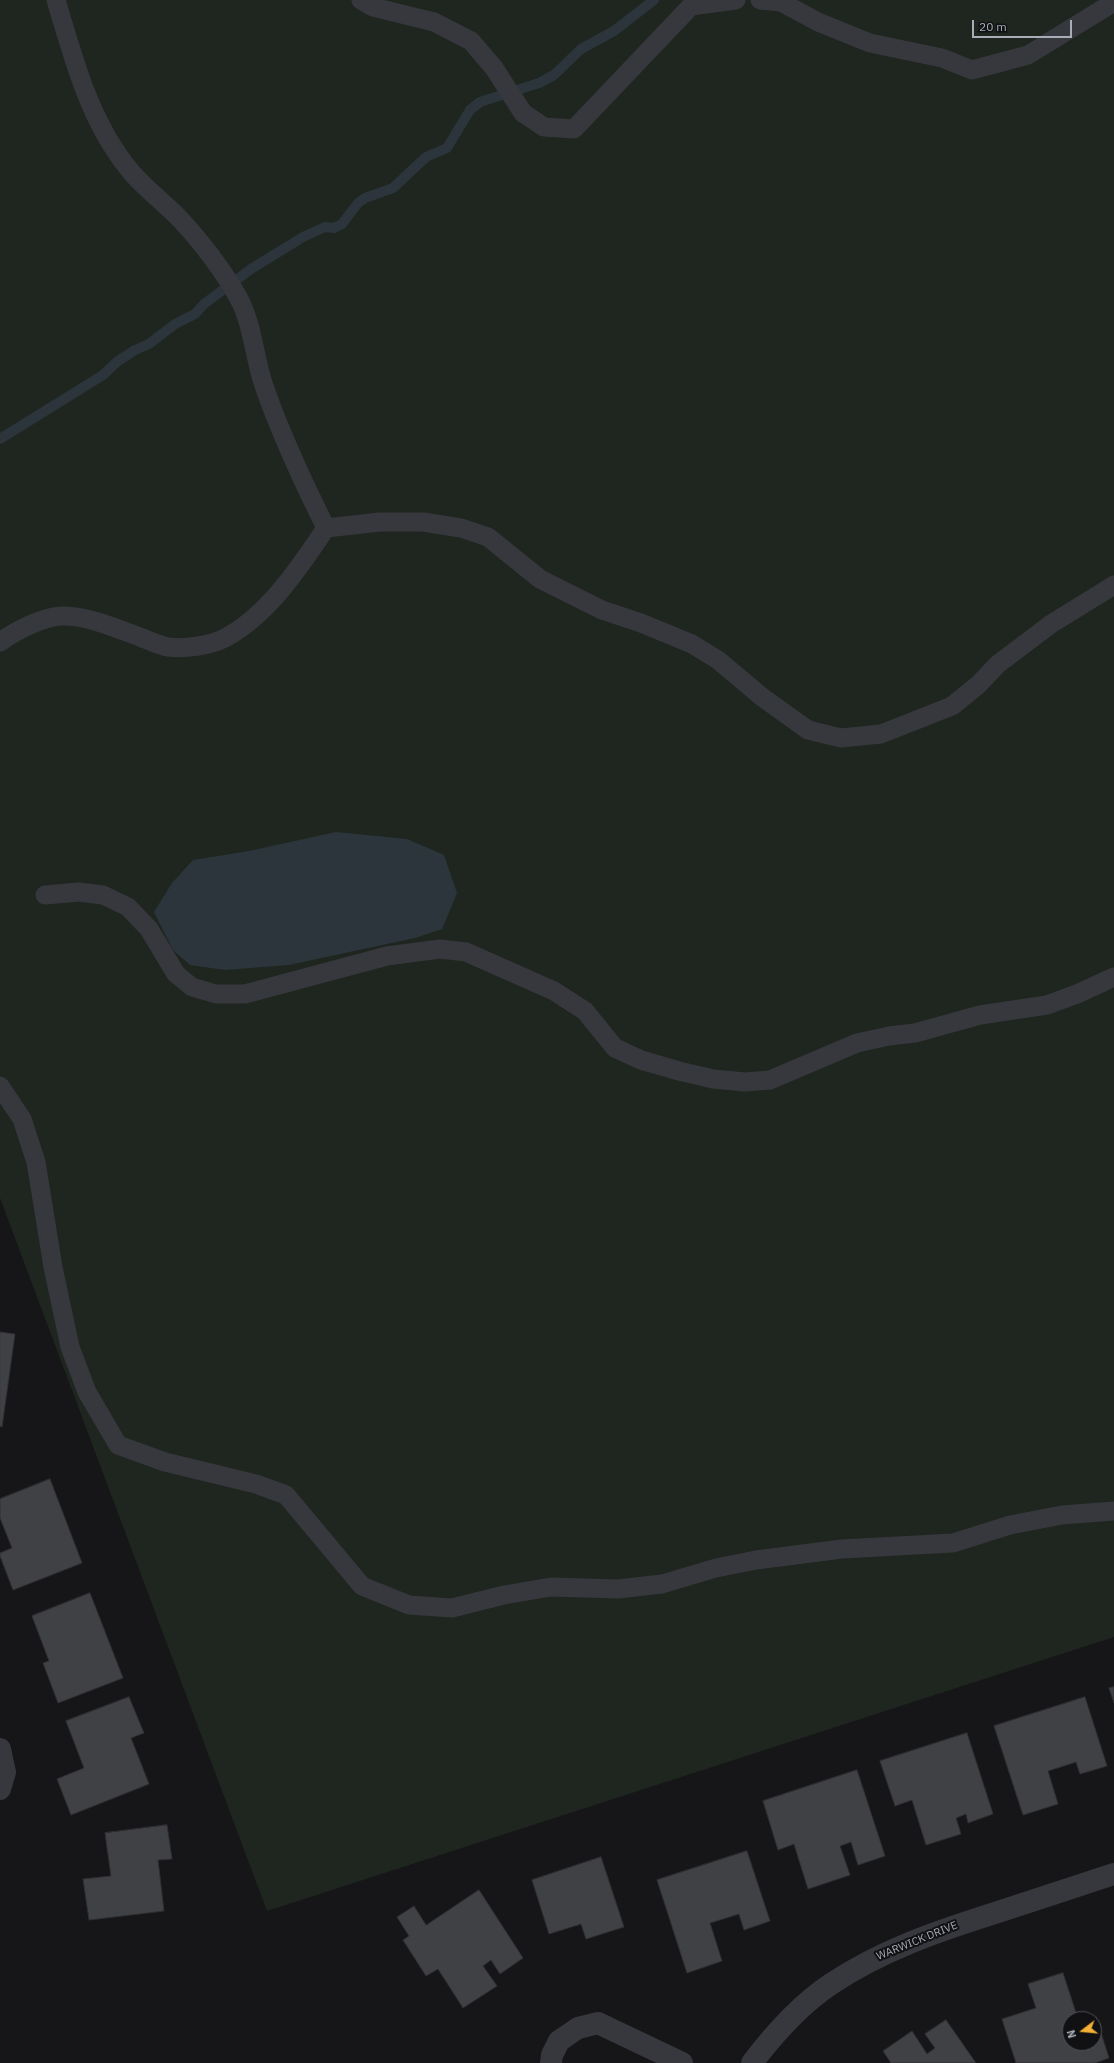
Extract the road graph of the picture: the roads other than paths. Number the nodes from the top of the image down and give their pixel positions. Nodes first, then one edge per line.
1 (56, 0) edge
2 (361, 0) edge
3 (736, 0) edge
4 (760, 0) edge
5 (1114, 2) edge
6 (326, 528) junction
7 (1114, 585) edge
8 (0, 642) edge
9 (45, 895) dead end
10 (1114, 977) edge
11 (0, 1086) edge
12 (1114, 1511) edge
13 (0, 1749) edge
14 (0, 1790) edge
15 (1114, 1874) edge
16 (551, 2063) edge
17 (682, 2063) edge
18 (752, 2063) edge

1 - 6 lane
2 - 3 lane
4 - 5 lane
6 - 7 lane
6 - 8 lane
9 - 10 lane
11 - 12 lane
13 - 14 street
15 - 18 street, WARWICK DRIVE
16 - 17 street

